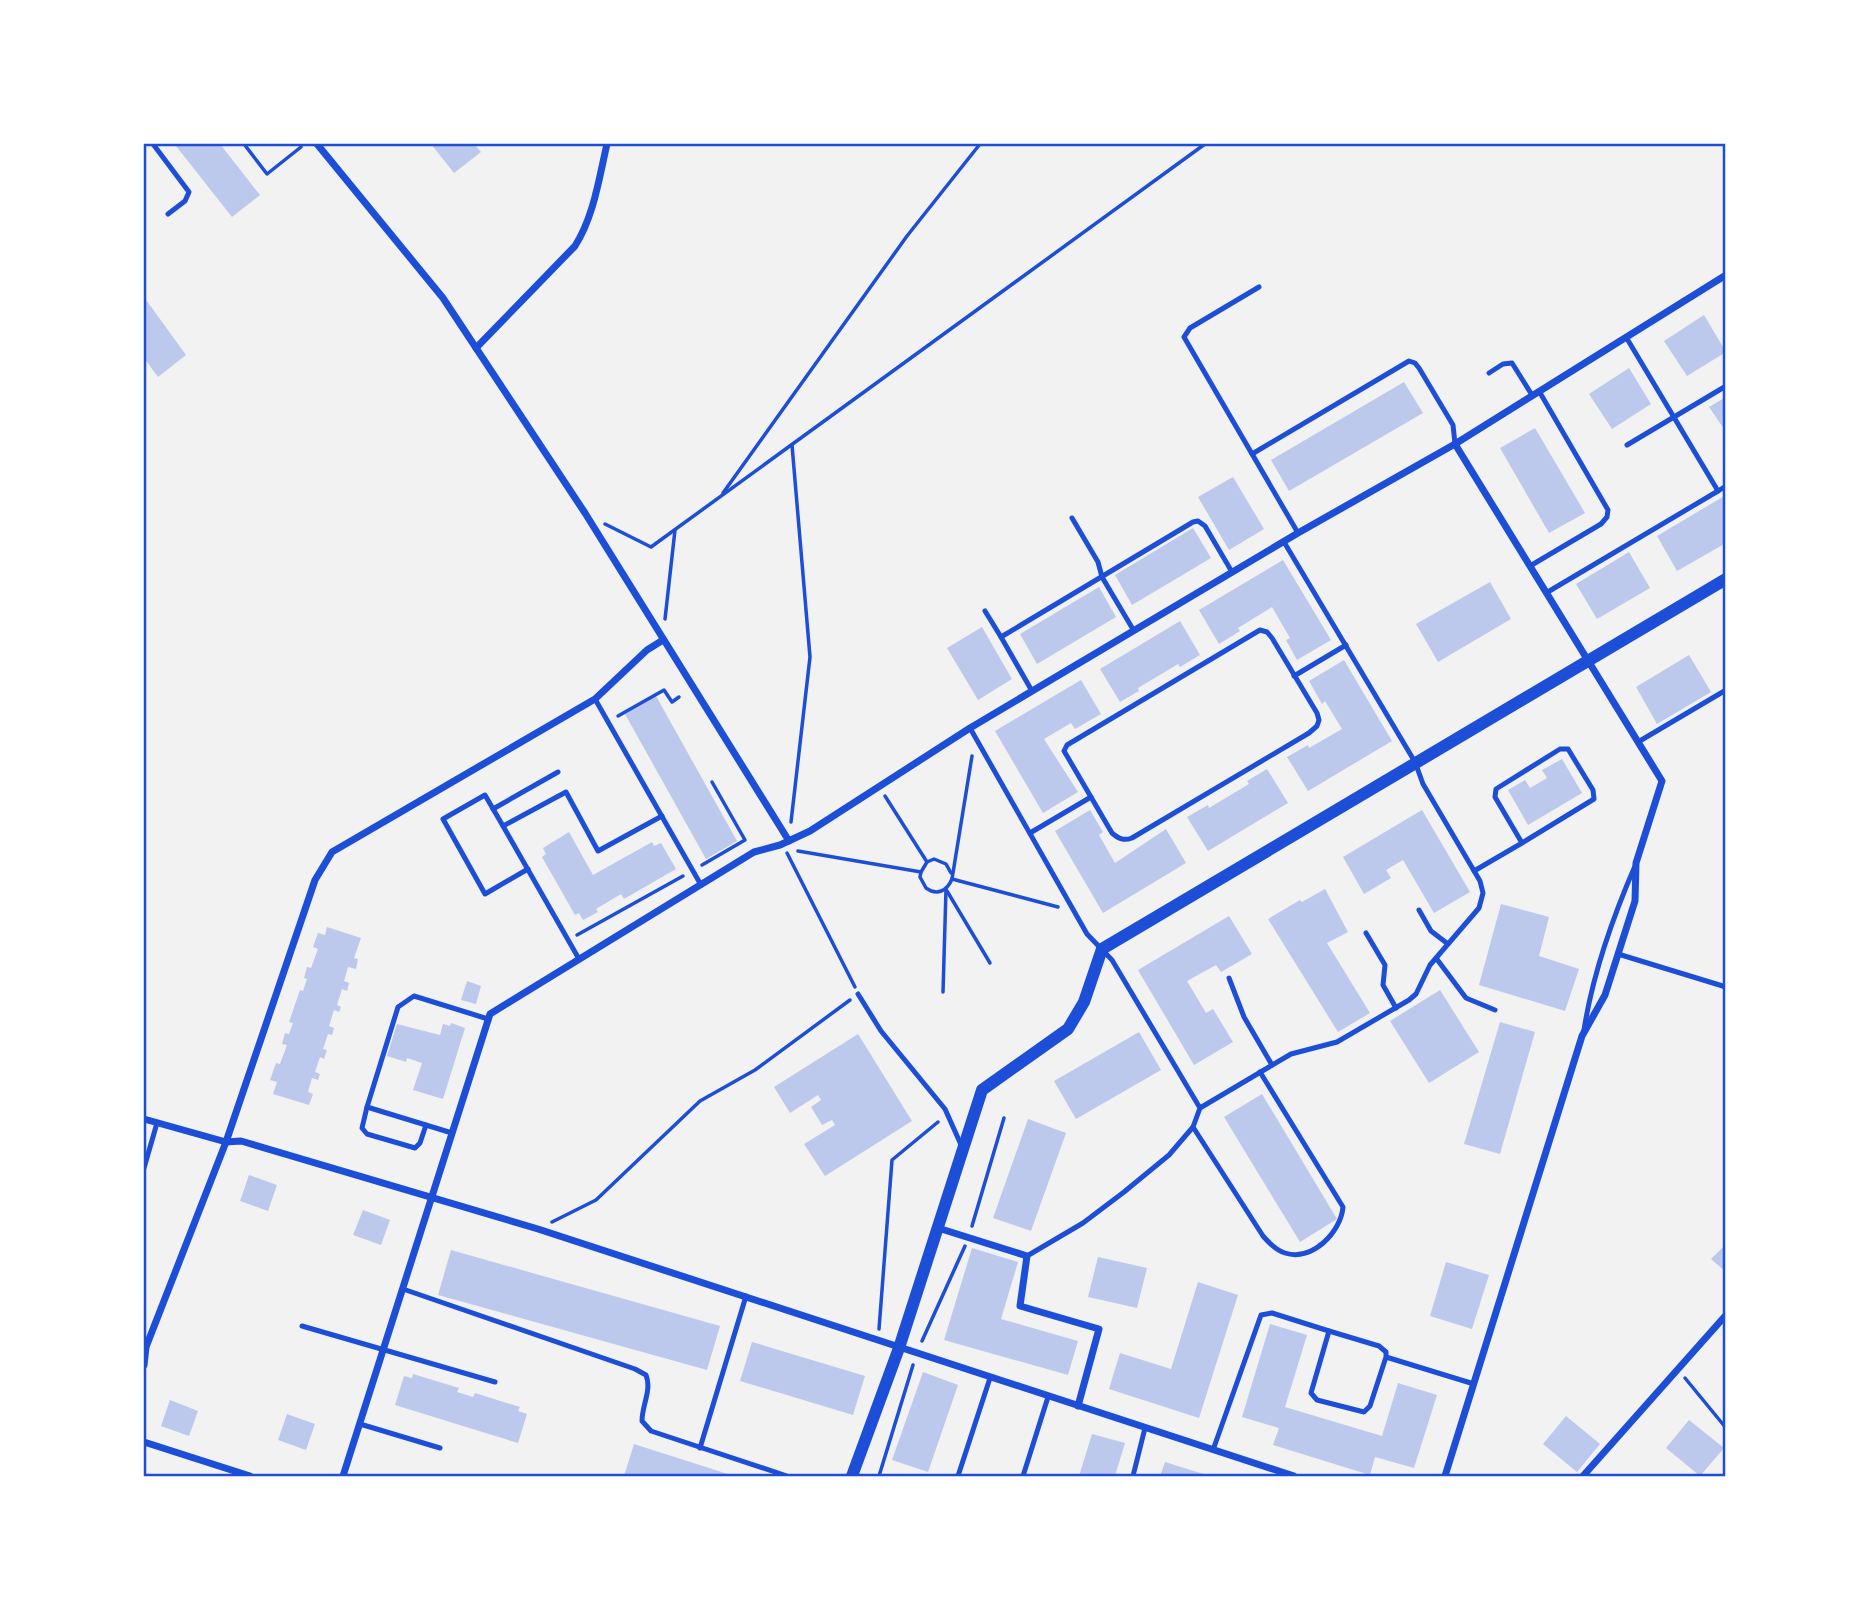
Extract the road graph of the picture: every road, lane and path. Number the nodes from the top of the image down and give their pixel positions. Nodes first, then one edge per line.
1 (153, 144) edge
2 (244, 144) edge
3 (317, 144) edge
4 (607, 144) edge
5 (980, 144) edge
6 (1205, 144) edge
7 (301, 147) dead end
8 (168, 214) dead end
9 (1726, 275) edge
10 (1259, 287) dead end
11 (1626, 337) junction
12 (475, 348) junction
13 (1489, 373) dead end
14 (1726, 386) edge
15 (1536, 393) junction
16 (1674, 417) junction
17 (1455, 443) junction
18 (792, 445) junction
19 (1627, 445) dead end
20 (1252, 454) junction
21 (1726, 486) edge
22 (1718, 491) junction
23 (720, 497) junction
24 (585, 513) junction
25 (1072, 518) dead end
26 (675, 530) junction
27 (1298, 533) junction
28 (1284, 542) junction
29 (1530, 566) junction
30 (1232, 572) junction
31 (1102, 577) junction
32 (1726, 579) edge
33 (1546, 593) junction
34 (985, 611) dead end
35 (1134, 631) junction
36 (1001, 637) junction
37 (663, 640) junction
38 (1346, 645) junction
39 (1588, 659) junction
40 (1294, 676) junction
41 (1726, 690) edge
42 (1032, 691) junction
43 (679, 697) dead end
44 (595, 699) junction
45 (616, 717) dead end
46 (970, 728) junction
47 (975, 737) junction
48 (1638, 742) junction
49 (1415, 762) junction
50 (558, 772) dead end
51 (712, 782) dead end
52 (879, 786) junction
53 (1091, 797) junction
54 (493, 809) junction
55 (662, 816) junction
56 (503, 826) junction
57 (1030, 833) junction
58 (1522, 843) junction
59 (787, 845) junction
60 (927, 862) junction
61 (1636, 863) junction
62 (528, 869) junction
63 (693, 870) junction
64 (1474, 871) junction
65 (921, 872) junction
66 (952, 879) junction
67 (701, 885) junction
68 (946, 889) junction
69 (1419, 910) dead end
70 (1074, 912) junction
71 (1366, 933) dead end
72 (575, 936) dead end
73 (1448, 944) junction
74 (1102, 948) junction
75 (1618, 954) junction
76 (1436, 958) junction
77 (579, 959) junction
78 (990, 963) dead end
79 (1229, 978) dead end
80 (1726, 987) edge
81 (943, 992) dead end
82 (858, 994) junction
83 (1396, 1008) junction
84 (1495, 1010) dead end
85 (488, 1019) junction
86 (1583, 1036) junction
87 (1272, 1065) junction
88 (1261, 1072) junction
89 (367, 1107) junction
90 (1200, 1108) junction
91 (1004, 1118) dead end
92 (144, 1119) edge
93 (938, 1122) dead end
94 (158, 1123) junction
95 (426, 1125) junction
96 (1193, 1127) junction
97 (452, 1133) junction
98 (226, 1142) junction
99 (963, 1150) junction
100 (144, 1168) edge
101 (431, 1198) junction
102 (938, 1228) junction
103 (538, 1229) junction
104 (968, 1237) junction
105 (1027, 1256) junction
106 (403, 1289) junction
107 (746, 1296) junction
108 (1726, 1315) edge
109 (302, 1326) dead end
110 (1329, 1331) junction
111 (878, 1342) junction
112 (899, 1348) junction
113 (383, 1351) junction
114 (917, 1354) junction
115 (1386, 1357) junction
116 (144, 1364) edge
117 (1677, 1369) junction
118 (990, 1378) junction
119 (495, 1382) dead end
120 (1474, 1384) junction
121 (1048, 1397) junction
122 (1078, 1406) junction
123 (360, 1424) junction
124 (1145, 1428) junction
125 (1726, 1428) edge
126 (144, 1442) edge
127 (700, 1447) junction
128 (440, 1448) dead end
129 (1213, 1450) junction
130 (250, 1476) edge
131 (343, 1476) edge
132 (787, 1476) edge
133 (852, 1476) edge
134 (878, 1476) edge
135 (958, 1476) edge
136 (1023, 1476) edge
137 (1133, 1476) edge
138 (1294, 1476) edge
139 (1445, 1476) edge
140 (1583, 1476) edge

1 - 8 lane
2 - 7 path
3 - 12 street
4 - 12 street
5 - 23 path
6 - 18 path
9 - 11 street
10 - 20 lane
11 - 15 street
11 - 16 lane
12 - 24 street
13 - 15 lane
14 - 16 lane
15 - 17 street
15 - 29 lane
16 - 19 lane
16 - 22 lane
17 - 20 lane
17 - 27 street
17 - 29 street
18 - 23 path
18 - 59 path
20 - 27 lane
21 - 22 lane
22 - 33 lane
23 - 26 path
24 - 26 path
24 - 37 street
25 - 31 lane
26 - 37 path
27 - 28 street
28 - 30 street
28 - 38 lane
29 - 33 street
30 - 31 lane
30 - 35 street
31 - 35 lane
31 - 36 lane
32 - 39 street
33 - 39 street
34 - 36 lane
35 - 42 street
36 - 42 lane
37 - 44 street
37 - 59 street
38 - 40 lane
38 - 49 lane
39 - 48 street
39 - 49 street
40 - 53 lane
40 - 53 lane
41 - 48 lane
42 - 46 street
43 - 45 path
44 - 55 lane
44 - 98 street
46 - 47 lane
46 - 52 street
47 - 57 lane
47 - 66 path
48 - 61 street
49 - 64 lane
49 - 74 street
50 - 54 lane
51 - 63 path
52 - 59 street
52 - 60 path
53 - 57 lane
54 - 56 lane
54 - 62 lane
55 - 56 lane
55 - 63 lane
56 - 62 lane
57 - 70 lane
58 - 58 lane
58 - 64 lane
59 - 65 path
59 - 67 street
59 - 82 path
60 - 65 path
60 - 66 path
61 - 75 street
61 - 86 lane
62 - 77 lane
63 - 67 lane
63 - 72 path
64 - 73 lane
65 - 68 path
66 - 68 path
66 - 70 path
67 - 77 street
68 - 78 path
68 - 81 path
69 - 73 lane
70 - 74 lane
71 - 83 lane
73 - 76 lane
74 - 90 lane
74 - 99 street
75 - 80 lane
75 - 86 street
76 - 83 lane
76 - 84 lane
77 - 85 street
79 - 87 lane
82 - 99 lane
82 - 103 path
83 - 87 lane
85 - 89 lane
85 - 97 street
86 - 120 street
87 - 88 lane
88 - 90 lane
88 - 96 lane
89 - 95 lane
89 - 95 lane
90 - 96 lane
91 - 104 path
92 - 94 street
93 - 111 path
94 - 98 street
94 - 100 lane
95 - 97 lane
96 - 105 lane
97 - 101 street
98 - 101 street
98 - 116 street
99 - 102 street
101 - 103 street
101 - 106 street
102 - 104 street
102 - 112 street
103 - 107 street
104 - 105 street
104 - 114 path
105 - 122 street
106 - 113 street
106 - 127 lane
107 - 111 street
107 - 127 lane
108 - 117 street
109 - 113 lane
110 - 115 lane
110 - 115 lane
110 - 129 lane
111 - 112 street
112 - 114 street
112 - 133 street
113 - 119 lane
113 - 123 street
114 - 118 street
114 - 134 path
115 - 120 lane
117 - 125 path
117 - 140 street
118 - 121 street
118 - 135 lane
120 - 139 street
121 - 122 street
121 - 136 lane
122 - 124 street
123 - 128 lane
123 - 131 street
124 - 129 street
124 - 137 lane
126 - 130 street
127 - 132 lane
129 - 138 street

